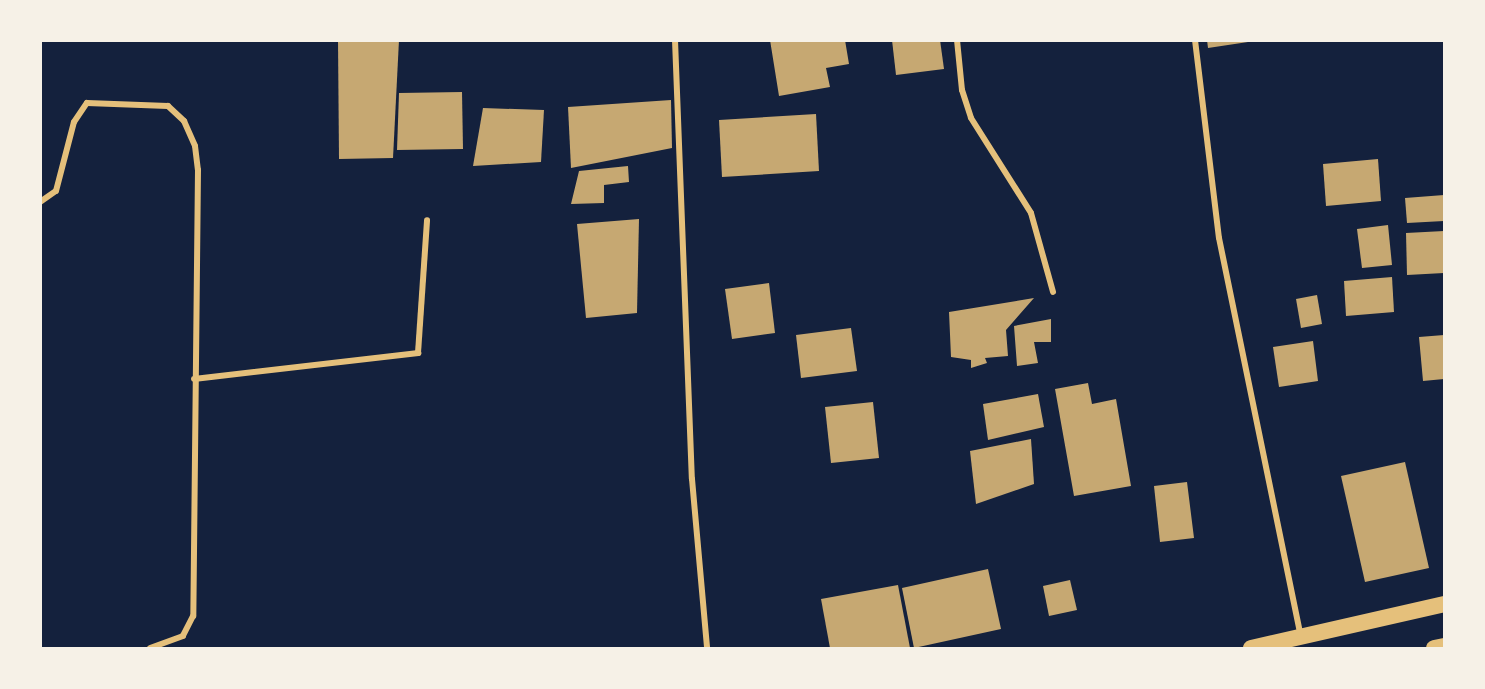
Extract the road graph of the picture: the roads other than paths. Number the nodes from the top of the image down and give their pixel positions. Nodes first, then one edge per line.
1 (675, 40) edge
2 (957, 40) edge
3 (1196, 40) edge
4 (40, 202) edge
5 (427, 220) dead end
6 (1053, 292) dead end
7 (194, 379) junction
8 (1444, 604) edge
9 (1301, 636) junction
10 (1444, 646) edge
11 (150, 648) edge
12 (707, 648) edge
13 (1251, 648) edge
14 (1434, 648) edge

1 - 12 street
2 - 6 street
3 - 9 street
4 - 7 street
5 - 7 street
7 - 11 street
8 - 9 highway
9 - 13 highway
10 - 14 highway

